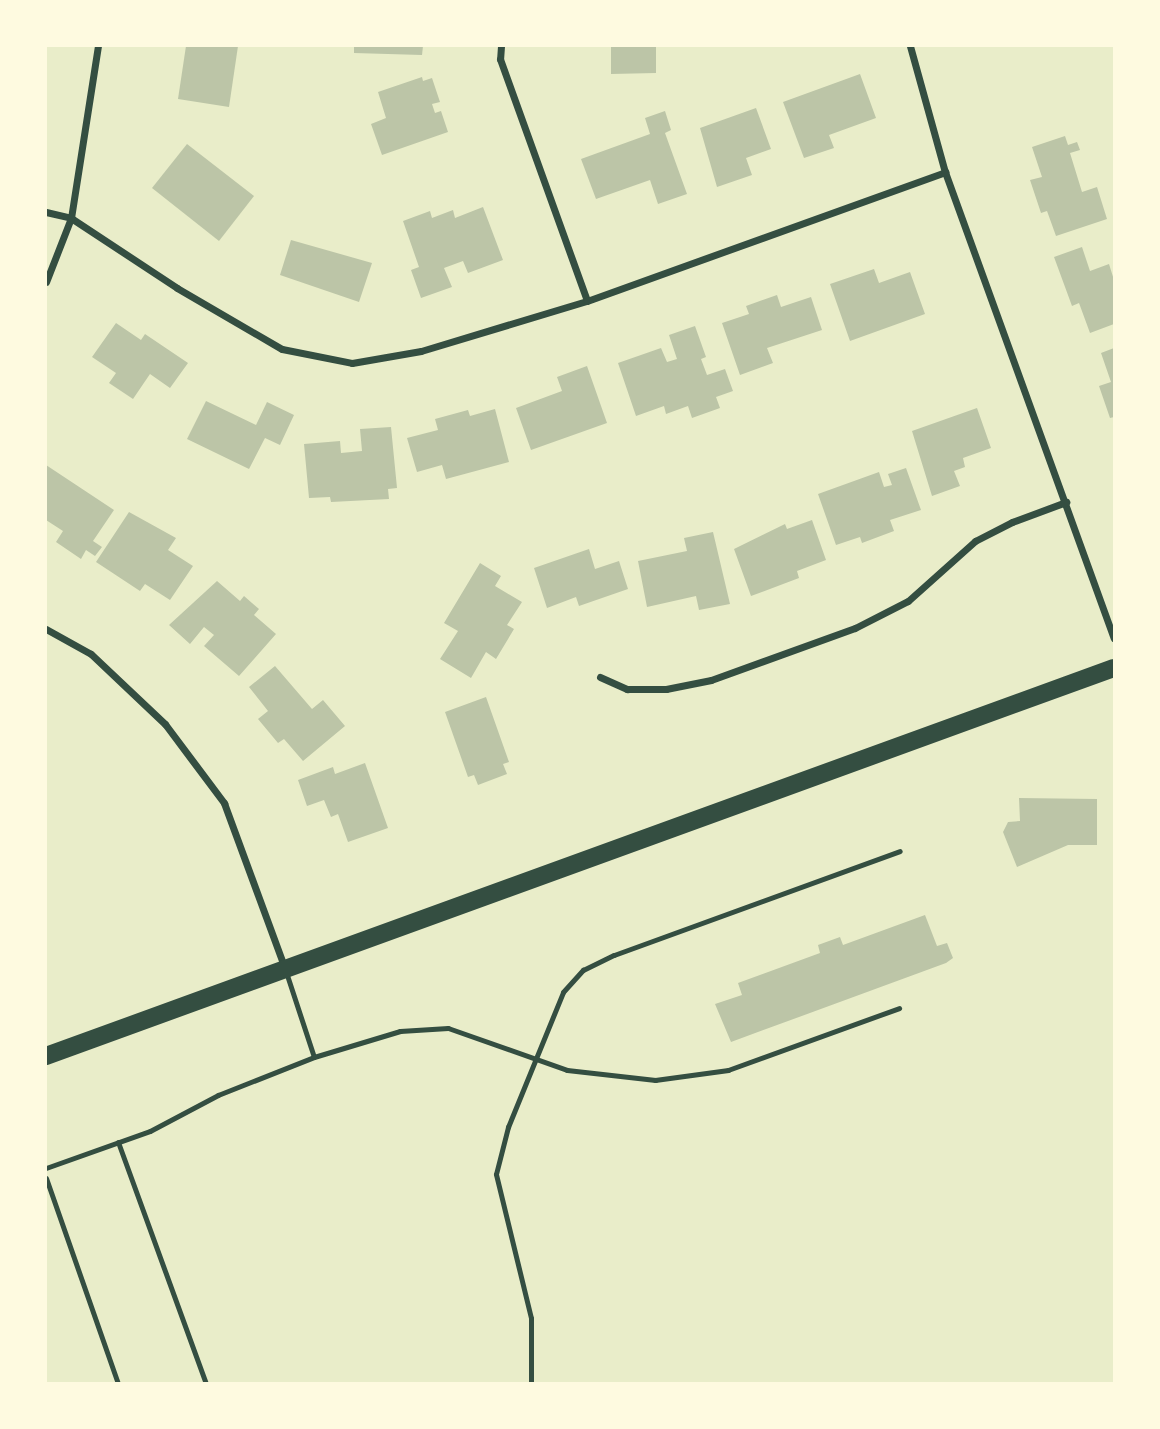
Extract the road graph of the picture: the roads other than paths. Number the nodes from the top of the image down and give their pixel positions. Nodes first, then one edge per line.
1 (98, 46) edge
2 (501, 46) edge
3 (910, 46) edge
4 (945, 172) junction
5 (46, 212) edge
6 (71, 218) junction
7 (46, 282) edge
8 (587, 301) junction
9 (1066, 502) junction
10 (46, 629) edge
11 (1115, 639) edge
12 (1115, 668) edge
13 (600, 677) dead end
14 (900, 851) dead end
15 (285, 969) junction
16 (899, 1008) dead end
17 (46, 1056) edge
18 (314, 1057) junction
19 (534, 1059) junction
20 (118, 1142) junction
21 (46, 1168) edge
22 (46, 1178) edge
23 (118, 1384) edge
24 (206, 1384) edge
25 (531, 1384) edge

1 - 6 street
2 - 8 street
3 - 4 street
4 - 8 street
4 - 9 street
5 - 6 street
6 - 7 street
6 - 8 street
9 - 11 street
9 - 13 street
10 - 15 street
12 - 15 main road
14 - 19 lane
15 - 17 main road
15 - 18 lane
16 - 19 lane
18 - 19 lane
18 - 20 lane
19 - 25 lane
20 - 21 lane
20 - 24 lane
22 - 23 lane

